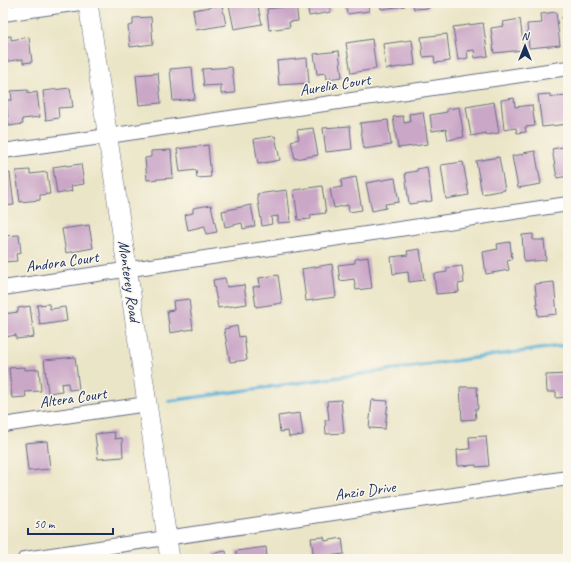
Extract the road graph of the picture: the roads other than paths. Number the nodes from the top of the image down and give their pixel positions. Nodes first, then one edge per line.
1 (80, 3) edge
2 (88, 3) edge
3 (3, 14) edge
4 (568, 68) edge
5 (108, 136) junction
6 (3, 151) edge
7 (568, 204) edge
8 (127, 270) junction
9 (3, 288) edge
10 (147, 404) junction
11 (3, 425) edge
12 (568, 478) edge
13 (166, 537) junction
14 (25, 559) edge
15 (170, 559) edge

1 - 3 street
2 - 5 street, Monterey Road
4 - 5 street, Aurelia Court
5 - 6 street
5 - 8 street, Monterey Road
7 - 8 street
8 - 9 street, Andora Court
8 - 10 street, Monterey Road
10 - 11 street, Altera Court
10 - 13 street, Monterey Road
12 - 13 street, Anzio Drive
13 - 14 street
13 - 15 street, Monterey Road

